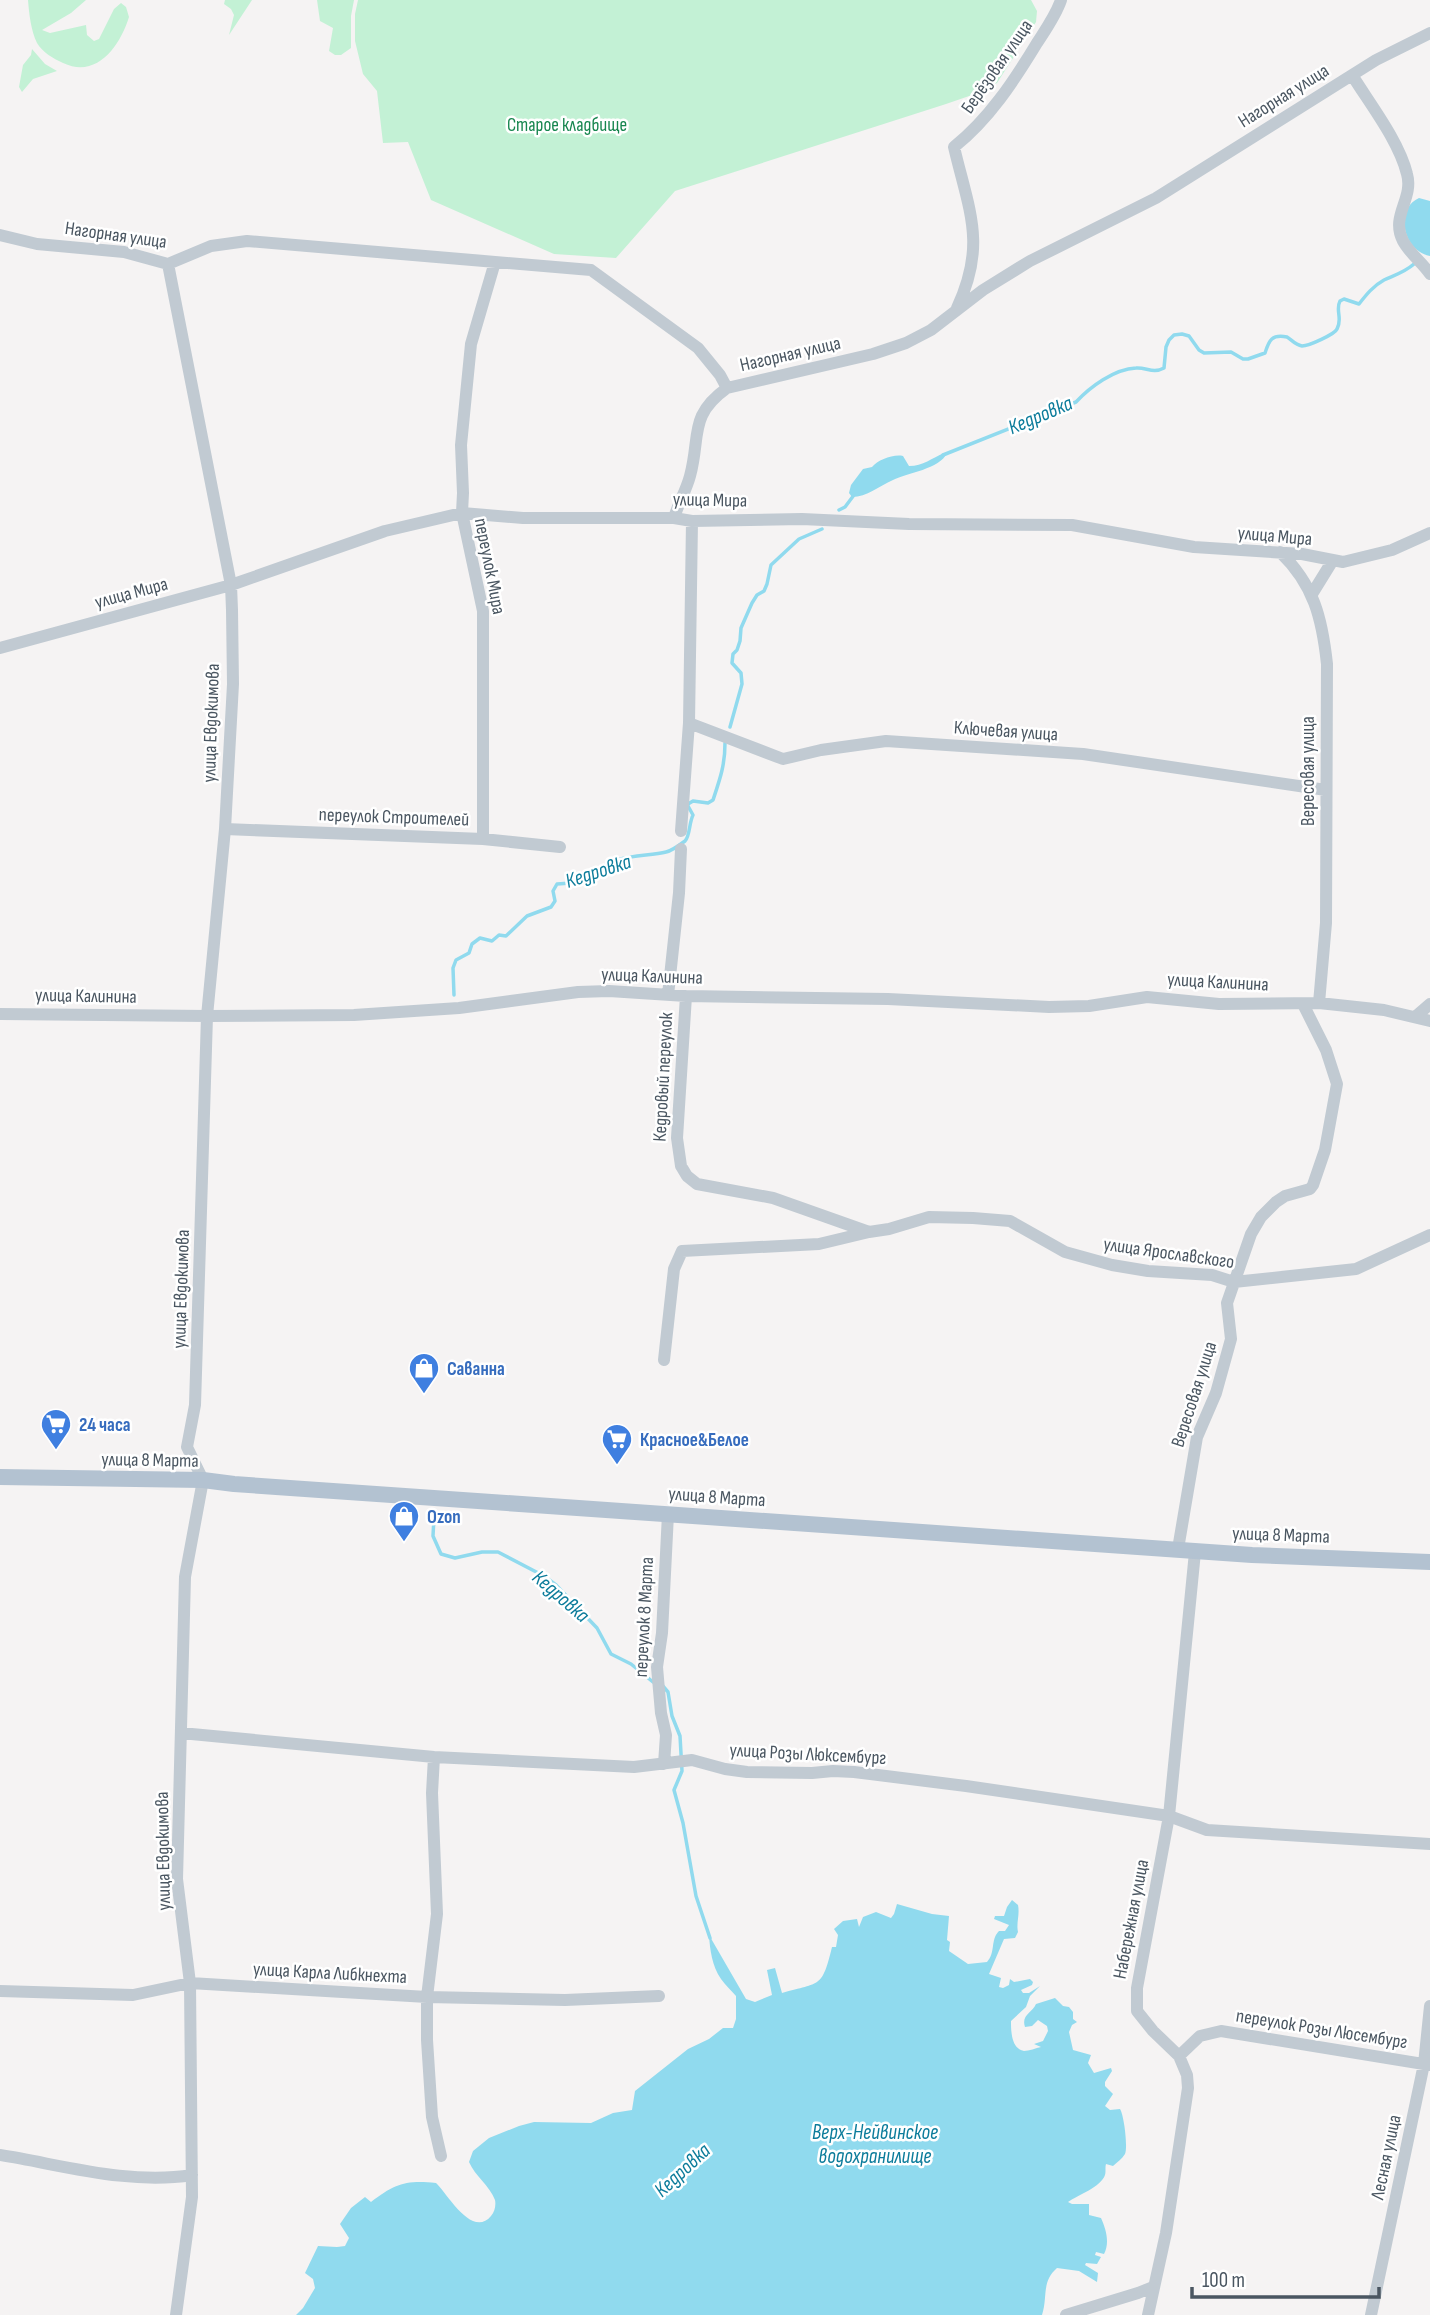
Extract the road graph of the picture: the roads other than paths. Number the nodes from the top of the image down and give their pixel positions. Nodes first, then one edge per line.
1 (1061, 0) edge
2 (1430, 33) edge
3 (1352, 75) junction
4 (0, 235) edge
5 (495, 261) junction
6 (168, 264) junction
7 (1430, 274) edge
8 (956, 310) junction
9 (727, 388) junction
10 (461, 513) junction
11 (674, 518) junction
12 (692, 521) junction
13 (1430, 533) edge
14 (1280, 552) junction
15 (1333, 560) junction
16 (231, 585) junction
17 (1312, 594) junction
18 (0, 648) edge
19 (689, 723) junction
20 (1326, 790) junction
21 (225, 829) junction
22 (681, 831) dead end
23 (483, 839) junction
24 (560, 847) dead end
25 (681, 849) dead end
26 (668, 995) junction
27 (686, 996) junction
28 (1319, 1003) junction
29 (1303, 1004) junction
30 (1430, 1004) edge
31 (0, 1014) edge
32 (207, 1016) junction
33 (1415, 1017) junction
34 (1430, 1021) edge
35 (869, 1232) junction
36 (1430, 1235) edge
37 (1234, 1283) junction
38 (664, 1360) dead end
39 (0, 1478) edge
40 (203, 1480) junction
41 (668, 1514) junction
42 (1178, 1549) junction
43 (1195, 1552) junction
44 (1430, 1562) edge
45 (181, 1733) junction
46 (434, 1757) junction
47 (675, 1762) junction
48 (1169, 1816) junction
49 (1430, 1844) edge
50 (190, 1983) junction
51 (0, 1991) edge
52 (659, 1996) dead end
53 (427, 1997) junction
54 (1430, 2006) edge
55 (1179, 2056) junction
56 (1427, 2065) edge
57 (0, 2155) edge
58 (441, 2156) dead end
59 (192, 2175) junction
60 (1153, 2287) junction
61 (176, 2315) edge
62 (1066, 2315) edge
63 (1148, 2315) edge
64 (1371, 2315) edge

1 - 8 street, Берёзовая улица
2 - 3 street, Нагорная улица
3 - 7 street
3 - 8 street, Нагорная улица
4 - 6 street, Нагорная улица
5 - 6 street, Нагорная улица
5 - 9 street, Нагорная улица
5 - 10 street, переулок Мира
6 - 16 street, улица Евдокимова
8 - 9 street, Нагорная улица
9 - 11 street
10 - 11 street, улица Мира
10 - 16 street, улица Мира
10 - 23 street, переулок Мира
11 - 12 street, улица Мира
12 - 14 street, улица Мира
12 - 19 street
13 - 15 street, улица Мира
14 - 15 street, улица Мира
14 - 17 street, Вересовая улица
15 - 17 street
16 - 18 street, улица Мира
16 - 21 street, улица Евдокимова
17 - 20 street, Вересовая улица
19 - 20 street, Ключевая улица
19 - 22 street
20 - 28 street, Вересовая улица
21 - 23 street, переулок Строителей
21 - 32 street, улица Евдокимова
23 - 24 street, переулок Строителей
25 - 26 street, Кедровый переулок
26 - 27 street, улица Калинина
26 - 32 street, улица Калинина
27 - 29 street, улица Калинина
27 - 35 street, Кедровый переулок
28 - 29 street, улица Калинина
28 - 33 street, улица Калинина
29 - 37 street, Вересовая улица
30 - 33 street
31 - 32 street, улица Калинина
32 - 40 street, улица Евдокимова
33 - 34 street, улица Калинина
35 - 37 street, улица Ярославского
35 - 38 street, улица Ярославского
36 - 37 street, улица Ярославского
37 - 42 street, Вересовая улица
39 - 40 main road, улица 8 Марта
40 - 41 main road, улица 8 Марта
40 - 45 street, улица Евдокимова
41 - 42 main road, улица 8 Марта
41 - 47 street, переулок 8 Марта
42 - 43 main road, улица 8 Марта
43 - 44 main road, улица 8 Марта
43 - 48 street, Набережная улица
45 - 46 street, улица Розы Люксембург
45 - 50 street, улица Евдокимова
46 - 47 street, улица Розы Люксембург
46 - 53 street
47 - 48 street, улица Розы Люксембург
48 - 49 street, улица Розы Люксембург
48 - 55 street, Набережная улица
50 - 51 street, улица Карла Либкнехта
50 - 53 street, улица Карла Либкнехта
50 - 59 street, улица Евдокимова
52 - 53 street, улица Карла Либкнехта
53 - 58 street
54 - 56 street, Лесная улица
55 - 56 street, переулок Розы Люсембург
55 - 60 street
56 - 64 street, Лесная улица
57 - 59 street
59 - 61 street, улица Евдокимова
60 - 62 street
60 - 63 street

